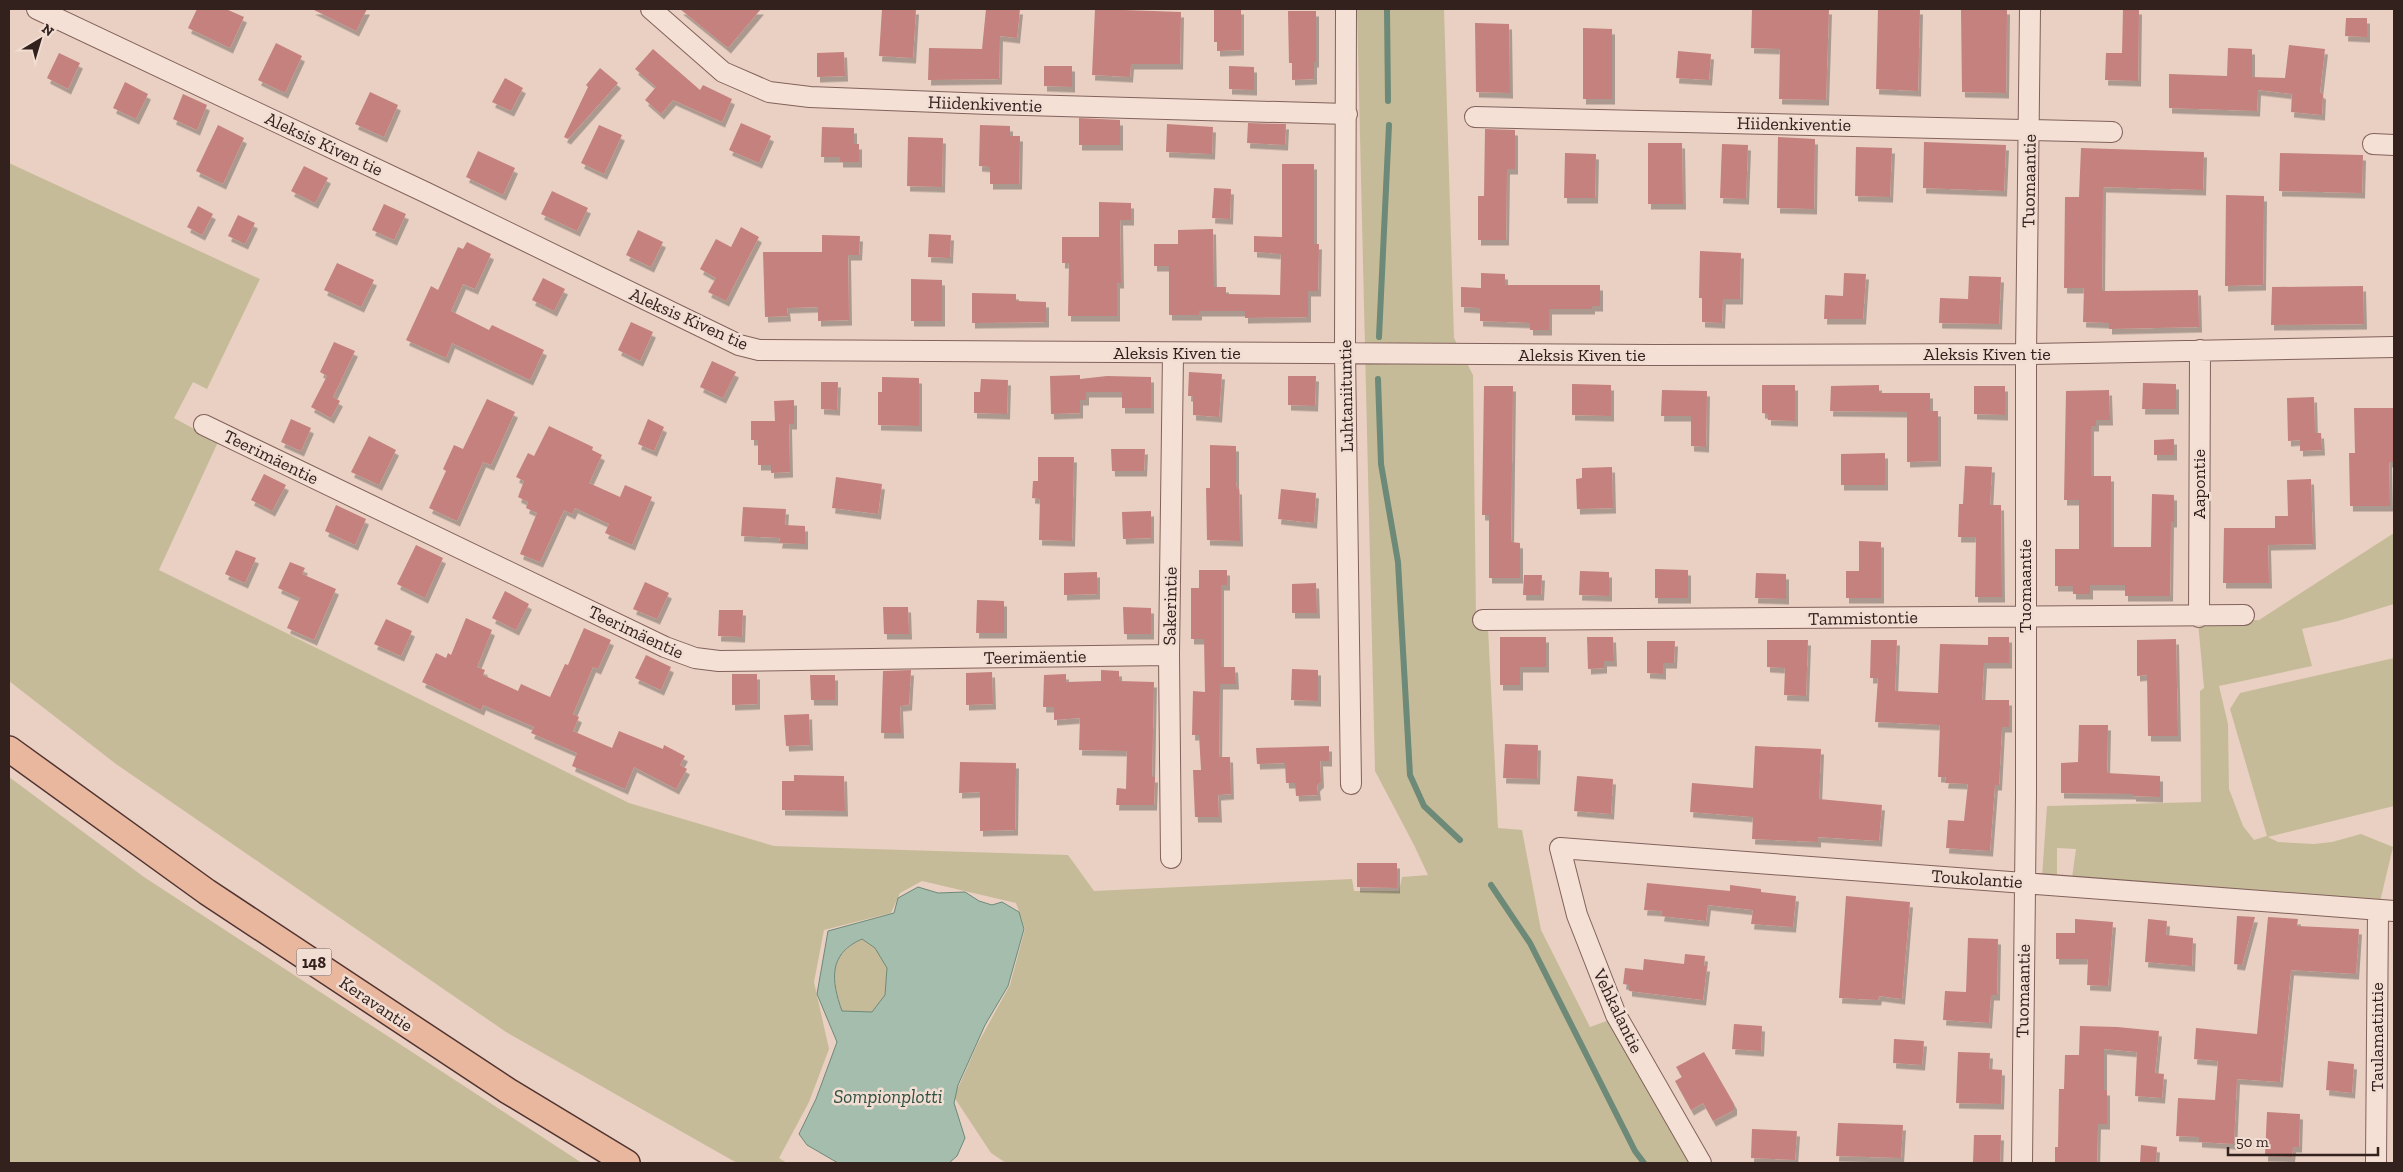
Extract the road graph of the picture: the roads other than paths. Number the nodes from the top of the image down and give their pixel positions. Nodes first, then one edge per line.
1 (37, 9) edge
2 (651, 9) edge
3 (1346, 9) edge
4 (2030, 9) edge
5 (1347, 114) junction
6 (1475, 117) dead end
7 (2030, 128) junction
8 (2112, 132) dead end
9 (2373, 144) dead end
10 (2394, 144) edge
11 (2394, 347) edge
12 (2200, 350) junction
13 (1345, 352) junction
14 (1173, 354) junction
15 (2026, 354) junction
16 (204, 425) dead end
17 (2244, 615) dead end
18 (2025, 617) junction
19 (2199, 617) junction
20 (1483, 620) dead end
21 (1169, 655) junction
22 (9, 749) edge
23 (1351, 784) dead end
24 (1560, 848) joint
25 (1171, 858) dead end
26 (2025, 882) junction
27 (2386, 910) edge
28 (627, 1163) edge
29 (1701, 1163) edge
30 (2022, 1163) edge
31 (2376, 1163) edge

1 - 14 street, Aleksis Kiven tie
2 - 5 street, Hiidenkiventie
3 - 5 street, Luhtaniituntie
4 - 7 street, Tuomaantie
5 - 13 street, Luhtaniituntie
6 - 7 street, Hiidenkiventie
7 - 8 street, Hiidenkiventie
7 - 15 street, Tuomaantie
9 - 10 street
11 - 12 street, Aleksis Kiven tie
12 - 15 street, Aleksis Kiven tie
12 - 19 street, Aapontie
13 - 14 street, Aleksis Kiven tie
13 - 15 street, Aleksis Kiven tie
13 - 23 street, Luhtaniituntie
14 - 21 street, Sakerintie
15 - 18 street, Tuomaantie
16 - 21 street, Teerimäentie
17 - 19 street, Tammistontie
18 - 19 street, Tammistontie
18 - 20 street, Tammistontie
18 - 26 street, Tuomaantie
21 - 25 street, Sakerintie
22 - 28 main road, Keravantie / 148
24 - 26 street, Toukolantie
24 - 29 street, Vehkalantie
26 - 27 street, Toukolantie
26 - 30 street, Tuomaantie
27 - 31 street, Taulamatintie

